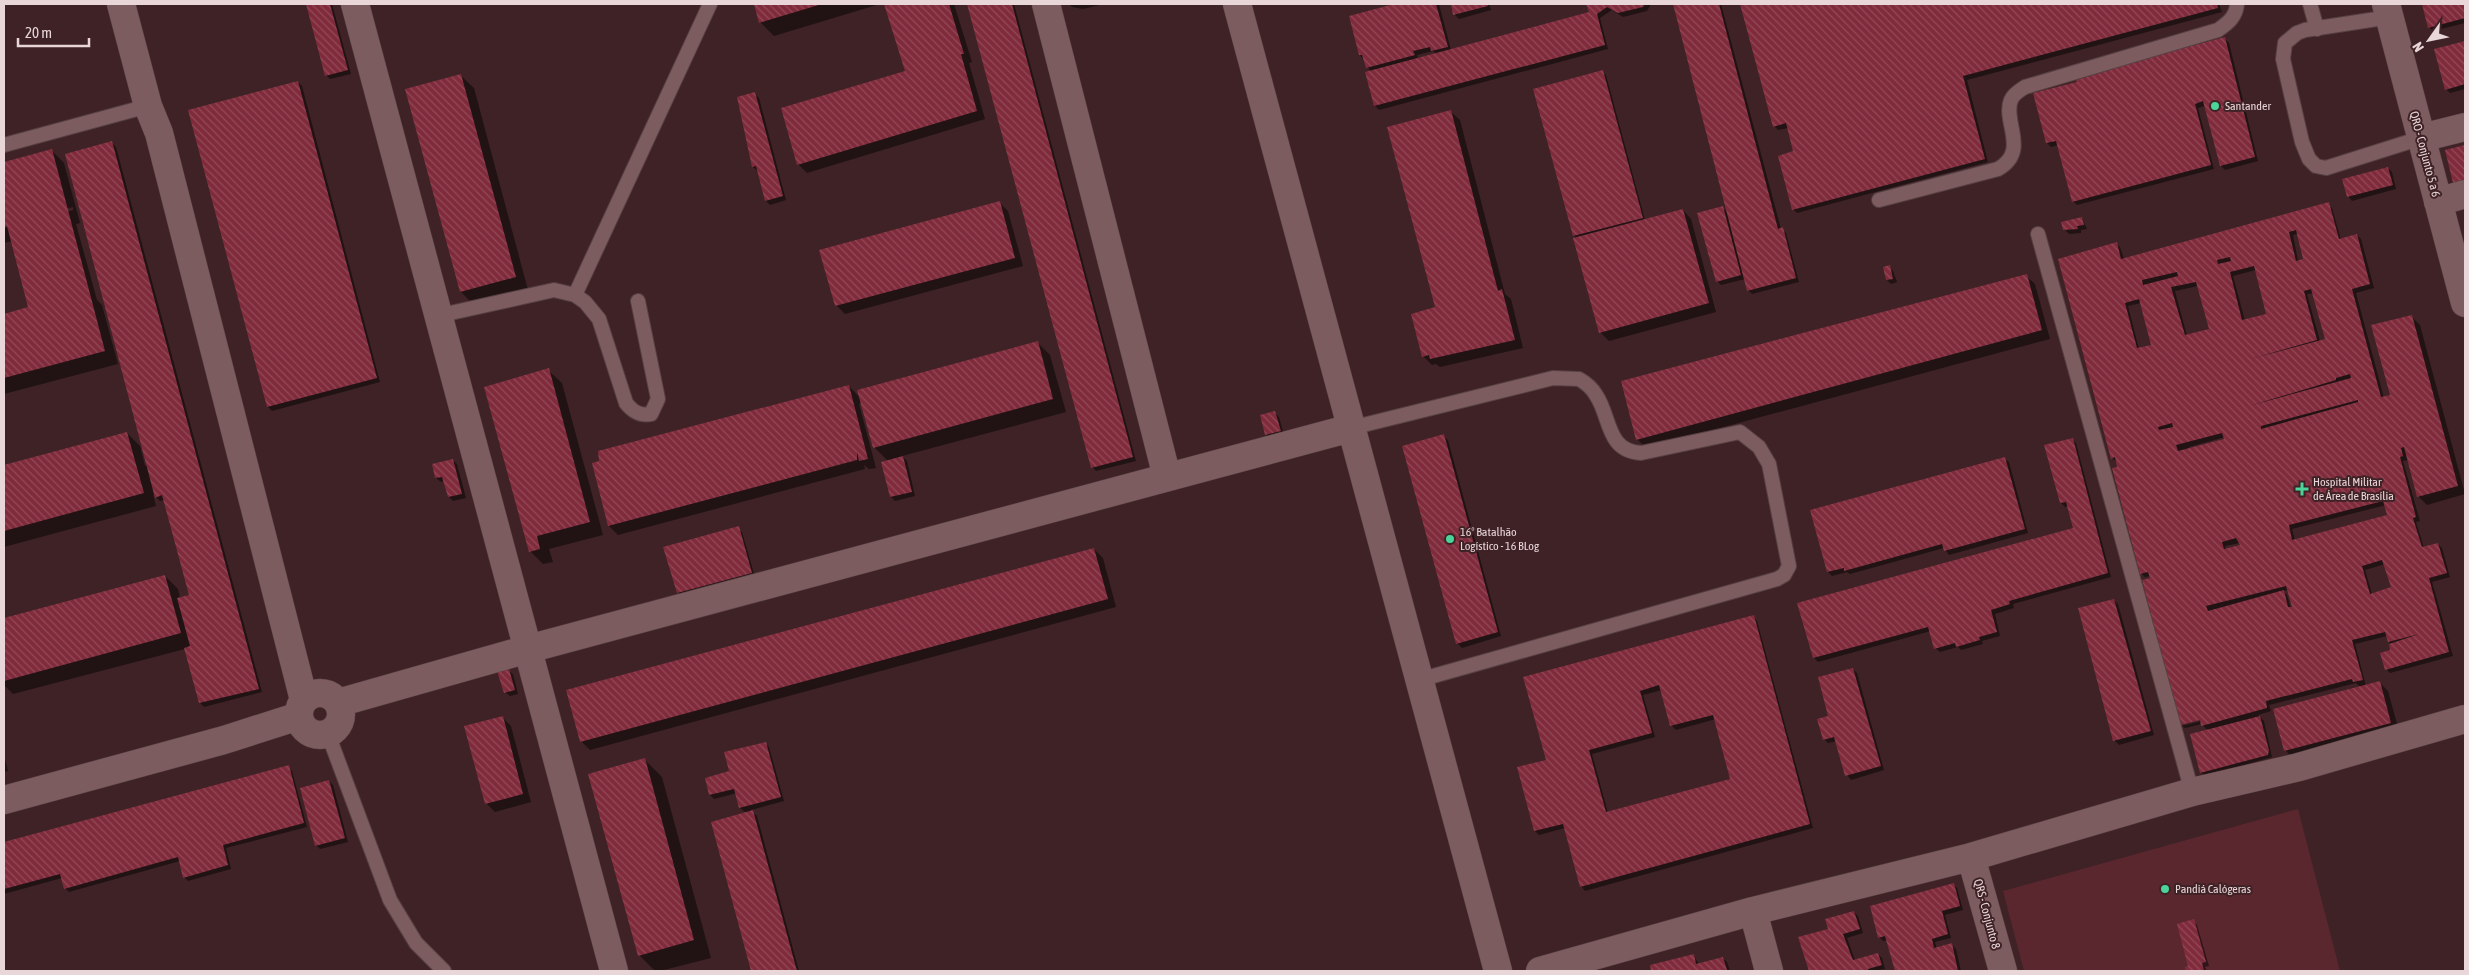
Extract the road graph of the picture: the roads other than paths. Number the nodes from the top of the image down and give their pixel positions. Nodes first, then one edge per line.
1 (121, 4) edge
2 (355, 4) edge
3 (710, 4) edge
4 (1046, 4) edge
5 (1237, 4) edge
6 (2237, 4) edge
7 (2310, 4) edge
8 (2388, 10) edge
9 (2317, 28) junction
10 (148, 106) junction
11 (2465, 126) edge
12 (2421, 138) junction
13 (4, 145) edge
14 (2465, 194) edge
15 (1879, 200) dead end
16 (2438, 202) junction
17 (2038, 234) dead end
18 (575, 295) junction
19 (638, 301) dead end
20 (2465, 303) edge
21 (437, 316) junction
22 (1352, 428) junction
23 (1167, 478) junction
24 (528, 649) junction
25 (1419, 680) junction
26 (338, 703) junction
27 (302, 708) junction
28 (2465, 719) edge
29 (328, 734) junction
30 (2192, 792) junction
31 (4, 800) edge
32 (1971, 857) junction
33 (1753, 912) junction
34 (444, 971) edge
35 (614, 971) edge
36 (1498, 971) edge
37 (1540, 971) edge
38 (1769, 971) edge
39 (2002, 971) edge

1 - 10 street
2 - 21 street
3 - 18 lane
4 - 23 street
5 - 22 street
6 - 15 lane
7 - 9 lane
8 - 9 lane
8 - 12 street, QRO - Conjunto 5 a 6
9 - 12 lane
10 - 13 lane
10 - 27 street
11 - 12 street
12 - 16 street, QRO - Conjunto 5 a 6
14 - 16 street
16 - 20 street, QRO - Conjunto 5 a 6
17 - 30 lane
18 - 19 lane
18 - 21 lane
21 - 24 street
22 - 23 street
22 - 25 street
22 - 25 lane
23 - 24 street
24 - 26 street
24 - 35 street
25 - 36 street
26 - 27 street
26 - 29 street
27 - 29 street
27 - 31 street
28 - 30 street
29 - 34 lane
30 - 32 street
32 - 33 street
32 - 39 street, QRS - Conjunto 8
33 - 37 street
33 - 38 street

